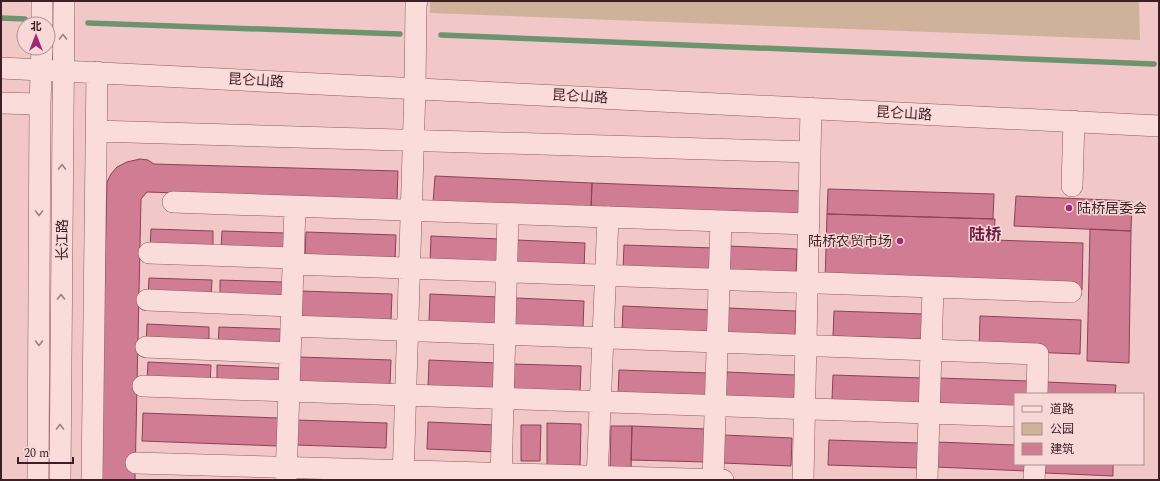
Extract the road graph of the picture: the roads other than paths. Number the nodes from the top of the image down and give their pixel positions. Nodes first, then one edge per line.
1 (42, 1) edge
2 (64, 1) edge
3 (417, 1) edge
4 (42, 16) edge
5 (42, 56) edge
6 (1, 68) edge
7 (42, 69) junction
8 (63, 70) junction
9 (97, 72) junction
10 (415, 88) junction
11 (1, 103) edge
12 (40, 104) junction
13 (811, 108) junction
14 (1074, 121) junction
15 (1159, 126) edge
16 (96, 131) junction
17 (413, 140) junction
18 (810, 152) junction
19 (1072, 186) dead end
20 (173, 202) dead end
21 (295, 207) junction
22 (411, 210) junction
23 (508, 214) junction
24 (608, 217) junction
25 (721, 221) junction
26 (809, 224) junction
27 (149, 253) dead end
28 (293, 261) junction
29 (409, 268) junction
30 (507, 272) junction
31 (605, 275) junction
32 (719, 279) junction
33 (808, 282) junction
34 (932, 287) junction
35 (1071, 292) dead end
36 (147, 300) dead end
37 (291, 316) junction
38 (407, 331) junction
39 (505, 334) junction
40 (603, 338) junction
41 (717, 342) junction
42 (806, 345) junction
43 (146, 347) dead end
44 (931, 350) junction
45 (290, 353) junction
46 (143, 386) dead end
47 (289, 391) junction
48 (1037, 393) edge
49 (405, 395) junction
50 (503, 398) junction
51 (600, 402) junction
52 (715, 406) junction
53 (805, 409) junction
54 (929, 413) junction
55 (1014, 416) edge
56 (136, 463) dead end
57 (1035, 465) edge
58 (286, 474) edge
59 (403, 475) edge
60 (501, 477) edge
61 (38, 478) edge
62 (60, 478) edge
63 (92, 478) edge
64 (597, 478) edge
65 (713, 480) edge
66 (723, 480) edge
67 (803, 480) edge
68 (927, 480) edge
69 (1034, 480) edge

1 - 4 street
8 -> 2 street, 长江路
3 - 10 street
5 - 7 street, 长江路
6 - 7 street, 昆仑山路
7 - 8 street, 昆仑山路
7 - 12 street, 长江路
8 - 9 street, 昆仑山路
62 -> 8 street, 长江路
9 - 10 street, 昆仑山路
9 - 16 street
10 - 13 street, 昆仑山路
10 - 17 street
11 - 12 street
12 -> 61 street, 长江路
13 - 14 street, 昆仑山路
13 - 18 street
14 - 15 street, 昆仑山路
14 - 19 street
16 - 17 street
16 - 63 street
17 - 18 street
17 - 22 street
18 - 26 street
20 - 21 street
21 - 22 street
21 - 28 street
22 - 23 street
22 - 29 street
23 - 24 street
23 - 30 street
24 - 25 street
24 - 31 street
25 - 26 street
25 - 32 street
26 - 33 street
27 - 28 street
28 - 29 street
28 - 37 street
29 - 30 street
29 - 38 street
30 - 31 street
30 - 39 street
31 - 32 street
31 - 40 street
32 - 33 street
32 - 41 street
33 - 34 street
33 - 42 street
34 - 35 street
34 - 44 street
36 - 37 street
37 - 38 street
37 - 45 street
38 - 39 street
38 - 49 street
39 - 40 street
39 - 50 street
40 - 41 street
40 - 51 street
41 - 42 street
41 - 52 street
42 - 44 street
42 - 53 street
43 - 45 street
44 - 48 street
44 - 54 street
45 - 47 street
46 - 47 street
47 - 49 street
47 - 58 street
49 - 50 street
49 - 59 street
50 - 51 street
50 - 60 street
51 - 52 street
51 - 64 street
52 - 53 street
52 - 65 street
53 - 54 street
53 - 67 street
54 - 55 street
54 - 68 street
56 - 58 street
57 - 69 street
58 - 59 street
59 - 60 street
60 - 64 street
61 - 62 street
62 - 63 street
64 - 65 street
65 - 66 street

